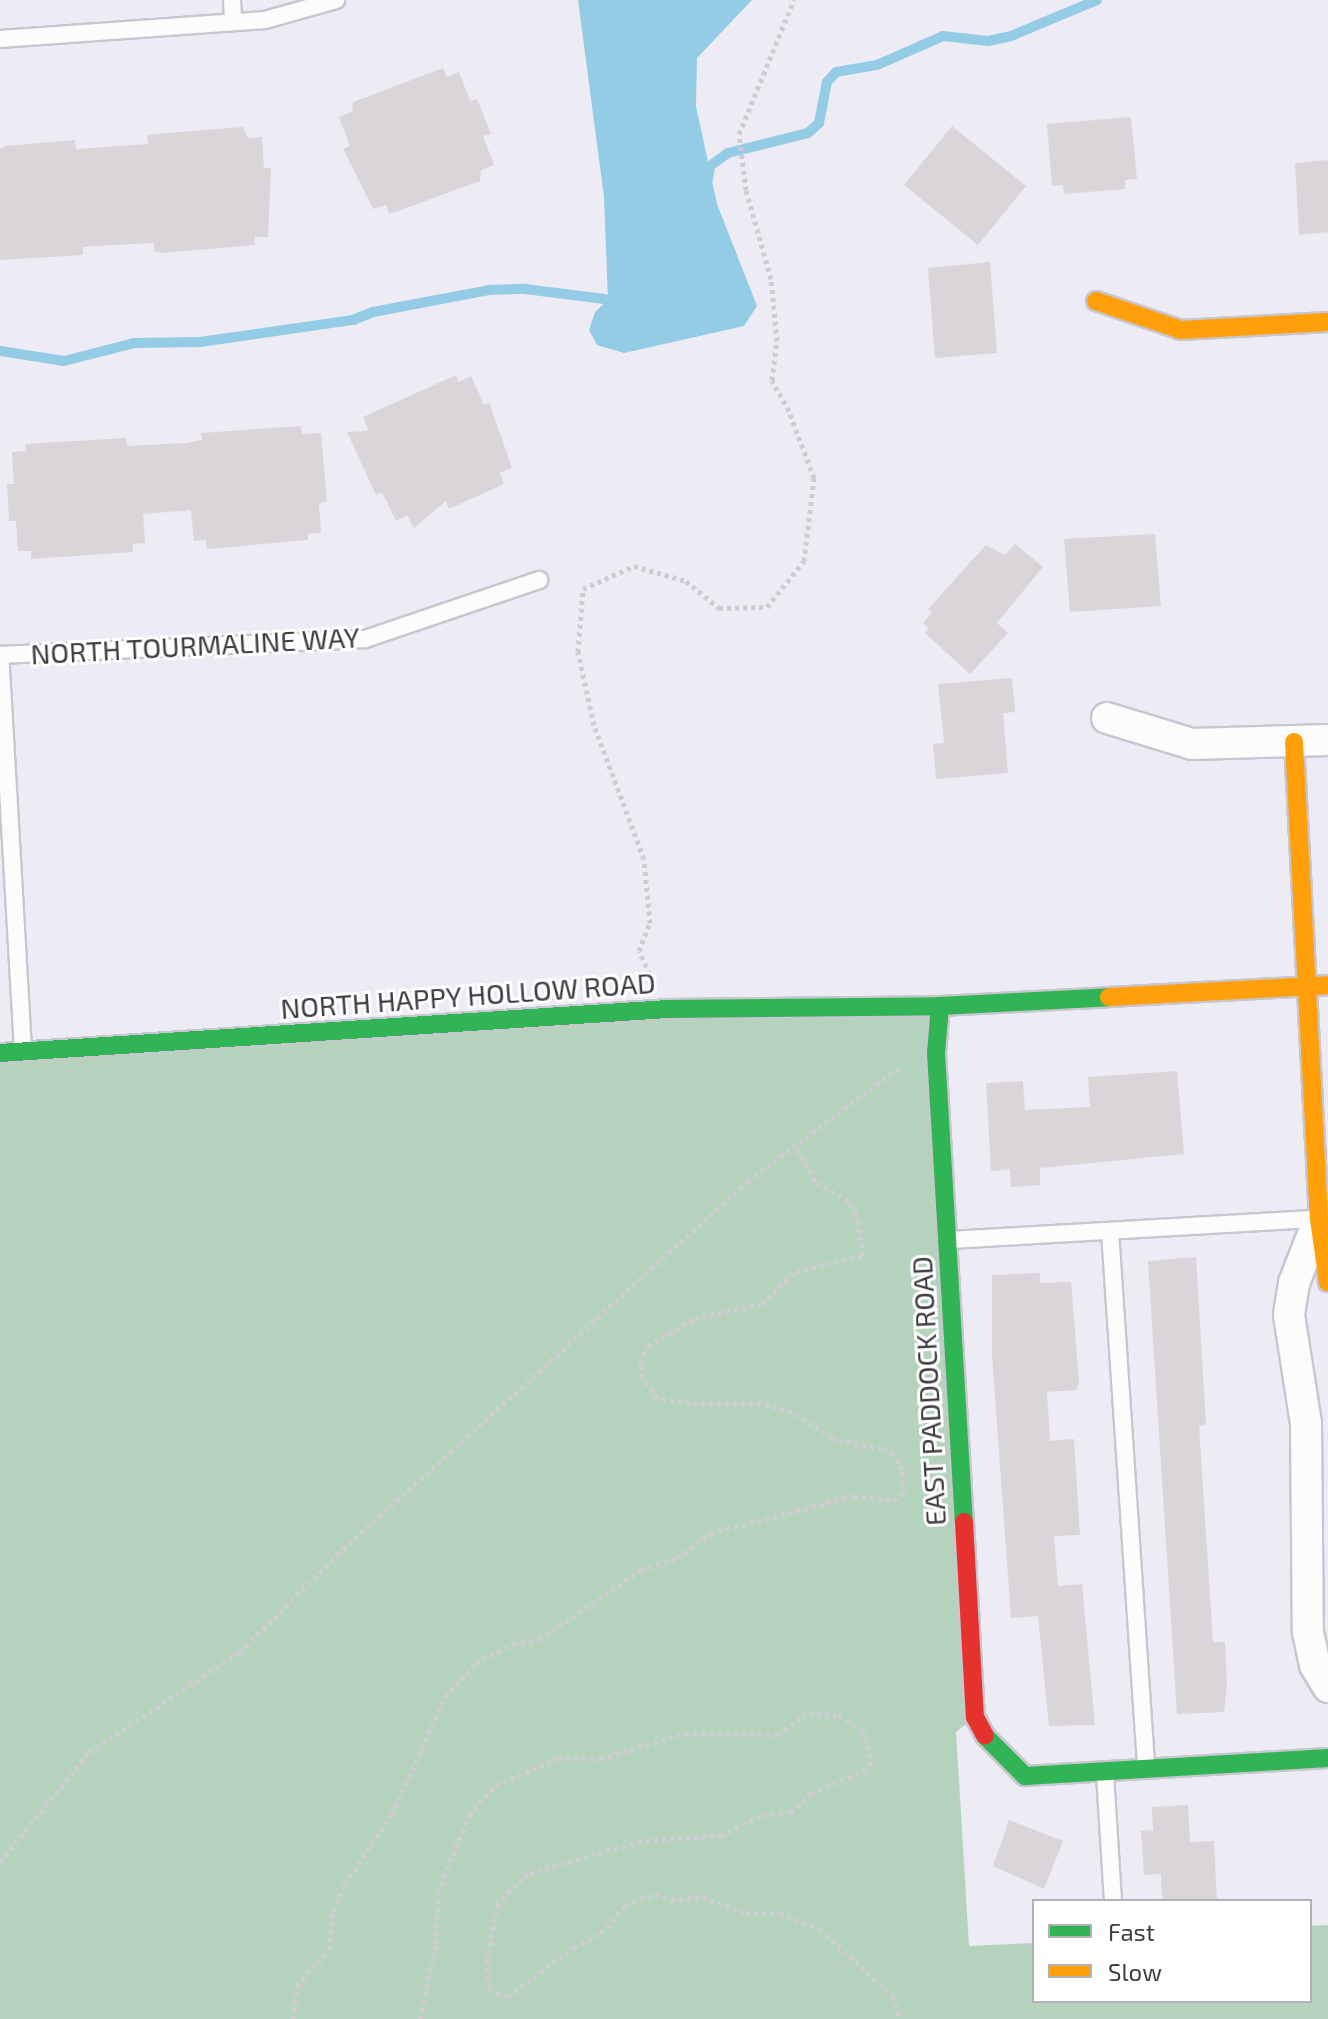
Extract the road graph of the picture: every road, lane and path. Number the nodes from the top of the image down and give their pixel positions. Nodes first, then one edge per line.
1 (232, 0) edge
2 (336, 0) edge
3 (794, 0) edge
4 (233, 22) junction
5 (0, 39) edge
6 (1096, 301) dead end
7 (1328, 322) edge
8 (539, 580) dead end
9 (1107, 718) dead end
10 (1328, 740) edge
11 (1294, 742) junction
12 (1328, 985) edge
13 (1305, 986) junction
14 (940, 1006) junction
15 (667, 1009) junction
16 (23, 1052) junction
17 (0, 1053) edge
18 (936, 1053) junction
19 (795, 1146) junction
20 (1323, 1219) edge
21 (1110, 1231) junction
22 (947, 1240) junction
23 (1328, 1282) edge
24 (1328, 1687) edge
25 (1328, 1758) edge
26 (1147, 1771) junction
27 (1105, 1774) junction
28 (0, 1862) edge
29 (1113, 1899) edge
30 (293, 2019) edge
31 (420, 2019) edge
32 (900, 2019) edge

1 - 4 lane
2 - 4 lane
3 - 15 path
4 - 5 lane
6 - 7 street
8 - 16 lane, NORTH TOURMALINE WAY
9 - 11 street
10 - 11 street
11 - 13 street
12 - 13 street, NORTH HAPPY HOLLOW ROAD
13 - 14 street, NORTH HAPPY HOLLOW ROAD
13 - 20 street
14 - 15 street, NORTH HAPPY HOLLOW ROAD
14 - 18 street, EAST PADDOCK ROAD
15 - 16 street, NORTH HAPPY HOLLOW ROAD
16 - 17 street, NORTH HAPPY HOLLOW ROAD
18 - 19 path
18 - 22 street, EAST PADDOCK ROAD
19 - 28 path
19 - 30 path
20 - 21 lane
20 - 23 street
20 - 24 street
21 - 22 lane
21 - 26 lane
22 - 27 street, EAST PADDOCK ROAD
25 - 26 street
26 - 27 street
27 - 29 lane
31 - 32 path

